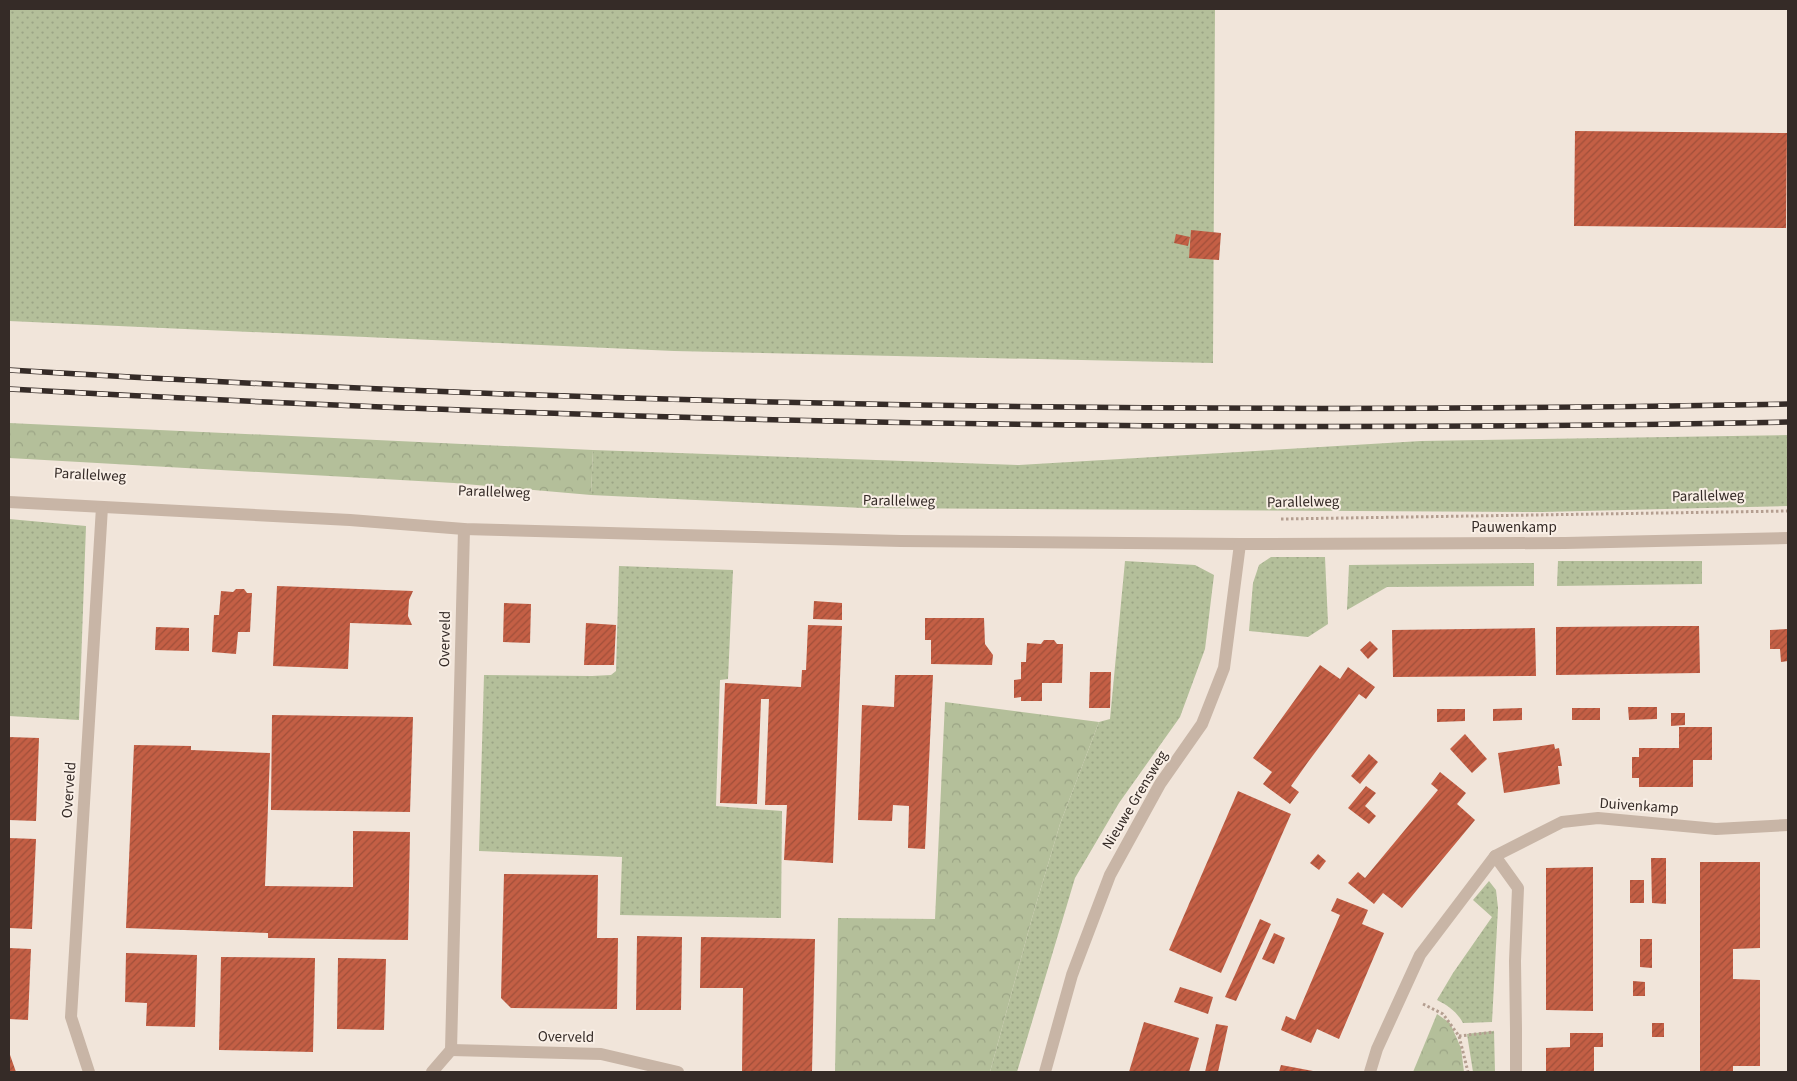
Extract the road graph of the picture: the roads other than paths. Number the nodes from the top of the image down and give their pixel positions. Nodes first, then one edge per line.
1 (9, 502) edge
2 (102, 507) junction
3 (464, 529) junction
4 (1788, 538) edge
5 (1240, 544) junction
6 (1788, 825) edge
7 (1495, 856) junction
8 (451, 1050) junction
9 (89, 1072) edge
10 (432, 1072) edge
11 (678, 1072) edge
12 (1045, 1072) edge
13 (1370, 1072) edge
14 (1516, 1072) edge

1 - 2 street, Parallelweg
2 - 3 street, Parallelweg
2 - 9 street, Overveld
3 - 5 street, Parallelweg
3 - 8 street, Overveld
4 - 5 street, Pauwenkamp
5 - 12 street, Nieuwe Grensweg
6 - 7 street, Duivenkamp
7 - 13 street, Duivenkamp
7 - 14 street
8 - 10 street
8 - 11 street, Overveld

